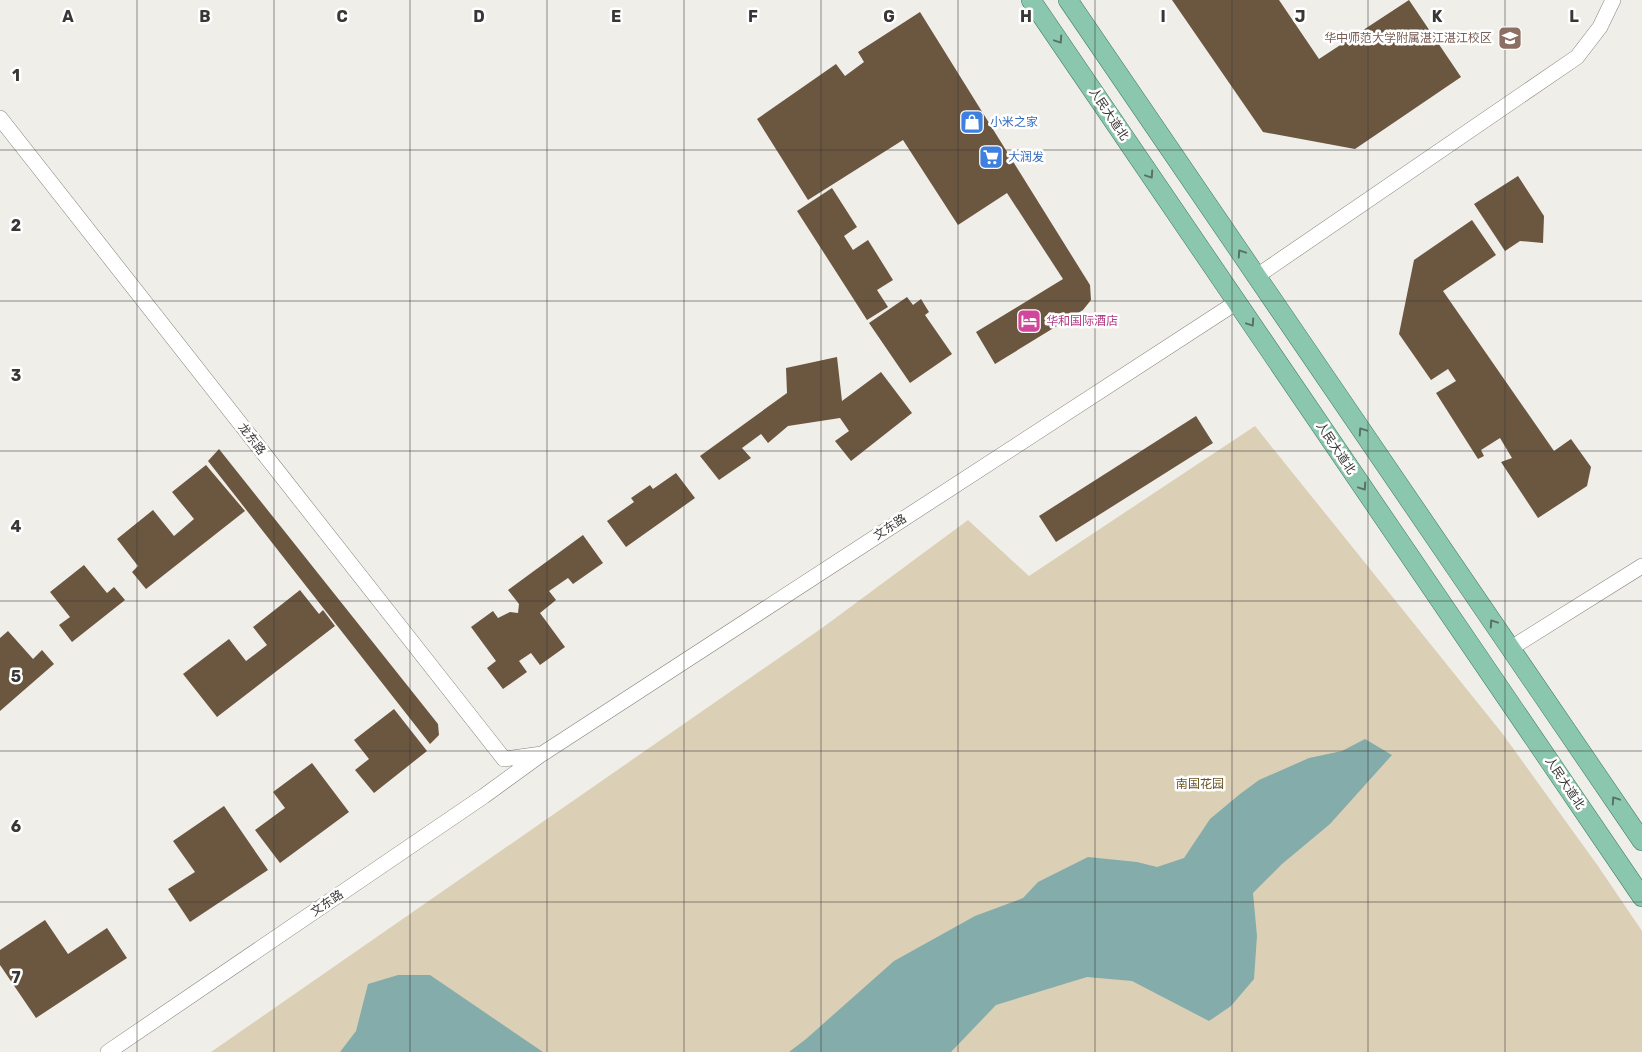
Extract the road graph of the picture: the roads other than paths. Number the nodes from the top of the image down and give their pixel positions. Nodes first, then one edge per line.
1 (1031, 0) edge
2 (1068, 0) edge
3 (1613, 0) edge
4 (0, 118) edge
5 (1257, 276) junction
6 (1237, 302) junction
7 (1642, 566) edge
8 (1511, 648) junction
9 (544, 752) junction
10 (504, 759) joint
11 (1642, 841) edge
12 (1642, 897) edge
13 (108, 1052) edge

1 -> 6 main road, 人民大道北
5 -> 2 main road
3 - 5 street
4 - 10 street, 龙东路
8 -> 5 main road
6 - 9 street, 文东路
6 -> 12 main road, 人民大道北
7 - 8 street
11 -> 8 main road
9 - 10 street, 文东路
9 - 13 street, 文东路

